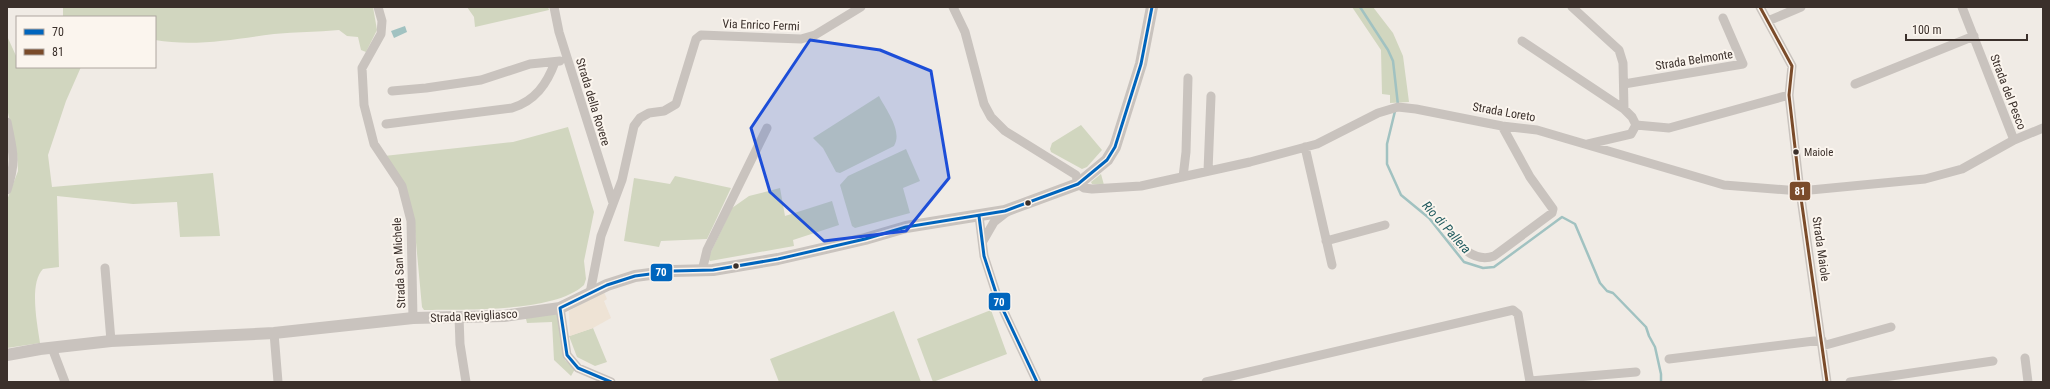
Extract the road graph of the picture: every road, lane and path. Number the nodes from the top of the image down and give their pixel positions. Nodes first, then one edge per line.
1 (378, 7) edge
2 (554, 7) edge
3 (861, 7) edge
4 (953, 7) edge
5 (1152, 7) edge
6 (1572, 7) edge
7 (1760, 7) edge
8 (1801, 7) edge
9 (1962, 7) edge
10 (1723, 18) dead end
11 (1768, 21) junction
12 (701, 35) joint
13 (1974, 36) junction
14 (1522, 41) dead end
15 (1188, 78) dead end
16 (1624, 84) junction
17 (1855, 84) dead end
18 (392, 91) dead end
19 (1789, 95) junction
20 (1211, 96) dead end
21 (1624, 109) junction
22 (7, 122) edge
23 (386, 124) dead end
24 (1636, 125) junction
25 (1502, 126) junction
26 (768, 128) dead end
27 (2043, 128) edge
28 (2014, 140) junction
29 (1586, 145) junction
30 (1305, 147) junction
31 (1208, 171) junction
32 (1183, 177) junction
33 (1078, 184) junction
34 (7, 190) edge
35 (1800, 191) junction
36 (612, 203) junction
37 (1012, 208) junction
38 (980, 216) junction
39 (1384, 225) dead end
40 (1453, 238) dead end
41 (1326, 241) junction
42 (983, 242) junction
43 (1332, 265) dead end
44 (105, 268) dead end
45 (702, 271) junction
46 (590, 293) junction
47 (560, 308) junction
48 (459, 317) junction
49 (413, 318) junction
50 (1891, 327) dead end
51 (274, 333) junction
52 (110, 341) junction
53 (1822, 343) junction
54 (52, 348) junction
55 (7, 355) edge
56 (2025, 358) dead end
57 (1669, 359) dead end
58 (1993, 361) dead end
59 (1636, 372) dead end
60 (65, 382) edge
61 (278, 382) edge
62 (466, 382) edge
63 (611, 382) edge
64 (1038, 382) edge
65 (1206, 382) edge
66 (1530, 382) edge
67 (1827, 382) edge
68 (1850, 382) edge
69 (2028, 382) edge

1 - 49 street, Strada San Michele
2 - 36 street, Strada della Rovere
3 - 12 street, Via Enrico Fermi
4 - 33 street
5 - 33 street, Strada Revigliasco
6 - 16 street
7 - 11 street, Strada Maiole
8 - 11 street
9 - 13 street, Strada del Pesco
10 - 16 street, Strada Belmonte
11 - 19 street, Strada Maiole
12 - 36 street, Strada della Rovere
13 - 17 street
13 - 28 street, Strada del Pesco
14 - 21 street
15 - 32 street
16 - 21 street
18 - 23 street
19 - 24 street
19 - 35 street, Strada Maiole
20 - 31 street
21 - 24 street
22 - 34 street
24 - 29 street
25 - 29 street, Strada Loreto
25 - 30 street, Strada Loreto
25 - 40 street
26 - 45 street
27 - 28 street, Strada Loreto
28 - 35 street, Strada Loreto
29 - 35 street, Strada Loreto
30 - 31 street, Strada Loreto
30 - 41 street
31 - 32 street, Strada Loreto
32 - 33 street, Strada Loreto
33 - 37 street, Strada Revigliasco
35 - 53 street, Strada Maiole
36 - 46 street, Strada della Rovere
37 - 38 street, Strada Revigliasco
37 - 42 street
38 - 42 street
38 - 45 street, Strada Revigliasco
39 - 41 street
41 - 43 street
42 - 64 street
44 - 52 street
45 - 46 street, Strada Revigliasco
46 - 47 street, Strada Revigliasco
47 - 48 street, Strada Revigliasco
47 - 63 street
48 - 49 street, Strada Revigliasco
48 - 62 street
49 - 51 street, Strada Revigliasco
50 - 53 street
51 - 52 street, Strada Revigliasco
51 - 61 street
52 - 54 street, Strada Revigliasco
53 - 57 street
53 - 67 street, Strada Maiole
54 - 55 street, Strada Revigliasco
54 - 60 street
56 - 69 street
58 - 68 street
59 - 66 street
65 - 66 street

